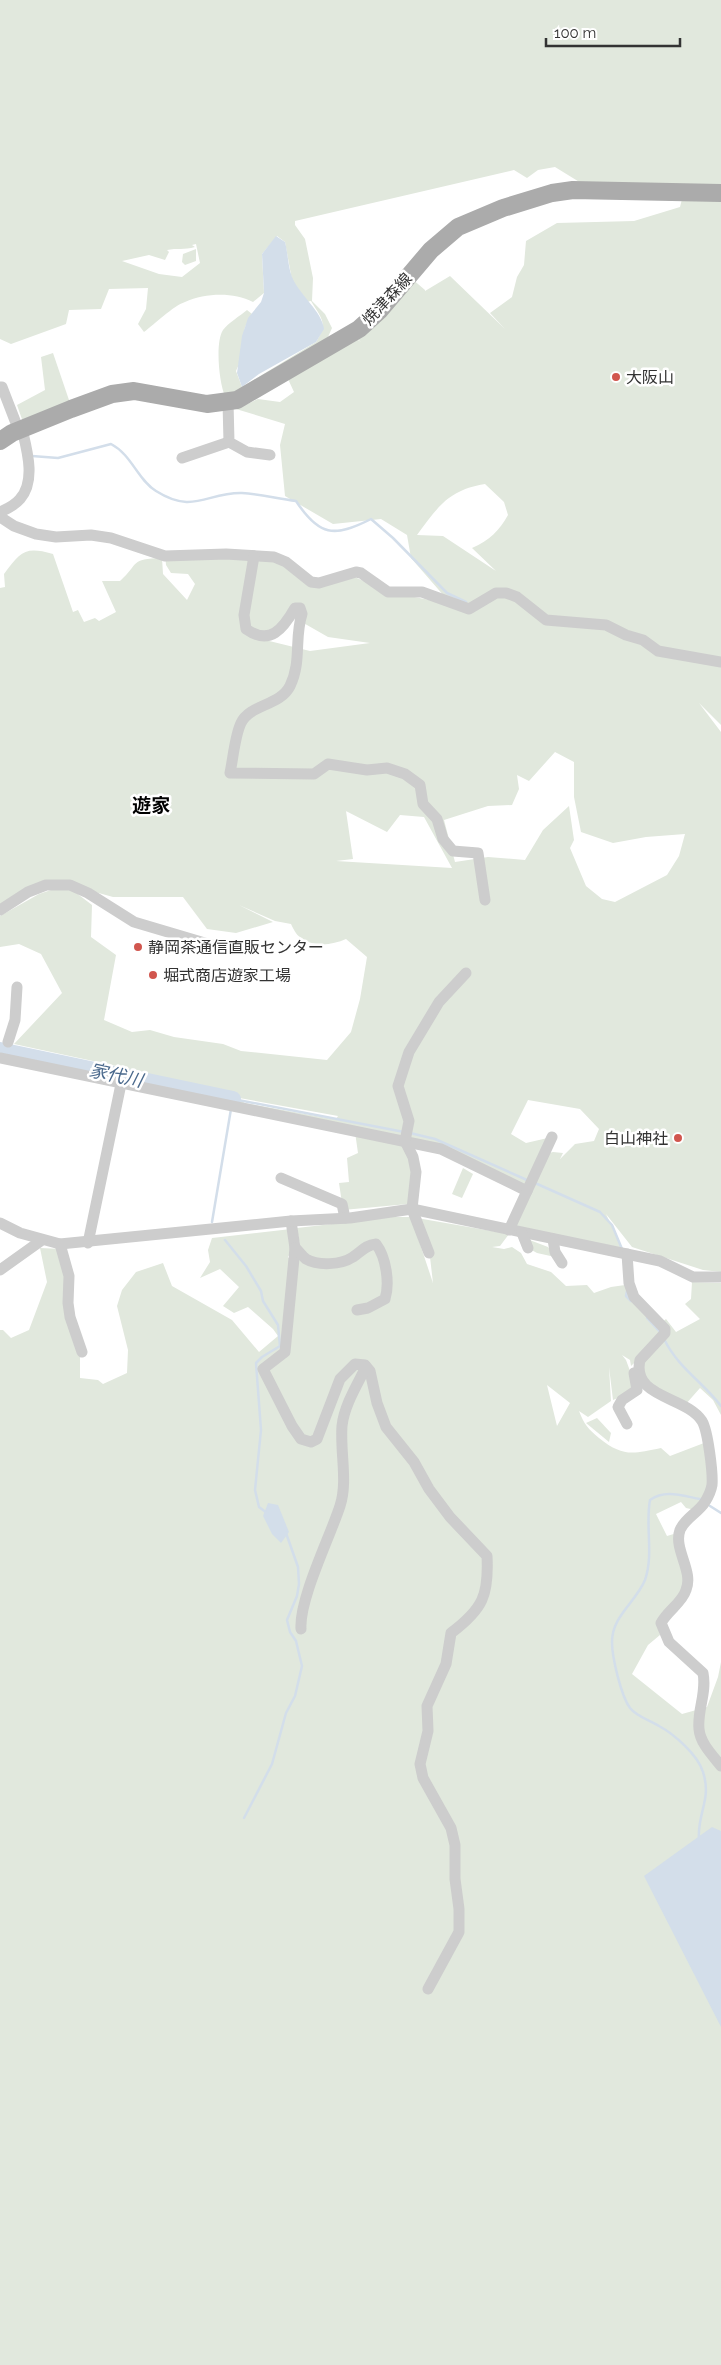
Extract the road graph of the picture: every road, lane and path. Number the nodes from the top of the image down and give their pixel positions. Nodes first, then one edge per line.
1 (721, 193) edge
2 (0, 388) edge
3 (228, 402) junction
4 (21, 430) junction
5 (0, 441) edge
6 (229, 442) junction
7 (270, 455) dead end
8 (182, 458) dead end
9 (0, 512) edge
10 (0, 517) edge
11 (254, 556) junction
12 (721, 662) edge
13 (485, 900) dead end
14 (0, 910) edge
15 (225, 949) dead end
16 (466, 974) dead end
17 (17, 988) dead end
18 (8, 1042) dead end
19 (0, 1058) edge
20 (121, 1084) junction
21 (406, 1135) junction
22 (552, 1137) dead end
23 (281, 1178) dead end
24 (530, 1186) junction
25 (412, 1209) junction
26 (346, 1218) junction
27 (291, 1222) junction
28 (0, 1223) edge
29 (509, 1230) junction
30 (522, 1233) junction
31 (553, 1239) junction
32 (42, 1240) junction
33 (88, 1243) junction
34 (60, 1244) junction
35 (295, 1248) junction
36 (528, 1248) dead end
37 (428, 1253) dead end
38 (623, 1253) junction
39 (562, 1263) dead end
40 (0, 1270) edge
41 (721, 1277) edge
42 (357, 1310) dead end
43 (82, 1352) dead end
44 (640, 1360) junction
45 (366, 1367) junction
46 (627, 1424) dead end
47 (301, 1629) dead end
48 (721, 1766) edge
49 (428, 1989) dead end

1 - 3 main road, 焼津森線
2 - 4 street
3 - 4 main road, 焼津森線
3 - 6 street
4 - 5 main road, 焼津森線
4 - 9 street
6 - 7 street
6 - 8 street
10 - 11 street
11 - 12 street
11 - 13 street
14 - 15 street
16 - 21 street
17 - 18 street
19 - 20 street
20 - 21 street
20 - 33 street
21 - 24 street
21 - 25 street
22 - 24 street
23 - 26 street
24 - 29 street
25 - 26 street
25 - 29 street
25 - 37 street
26 - 27 street
27 - 33 street
27 - 35 street
28 - 32 street
29 - 30 street
30 - 31 street
30 - 36 street
31 - 38 street
31 - 39 street
32 - 34 street
32 - 40 street
33 - 34 street
34 - 43 street
35 - 42 street
35 - 45 street
38 - 41 street
38 - 44 street
44 - 46 street
44 - 48 street
45 - 47 street
45 - 49 street

